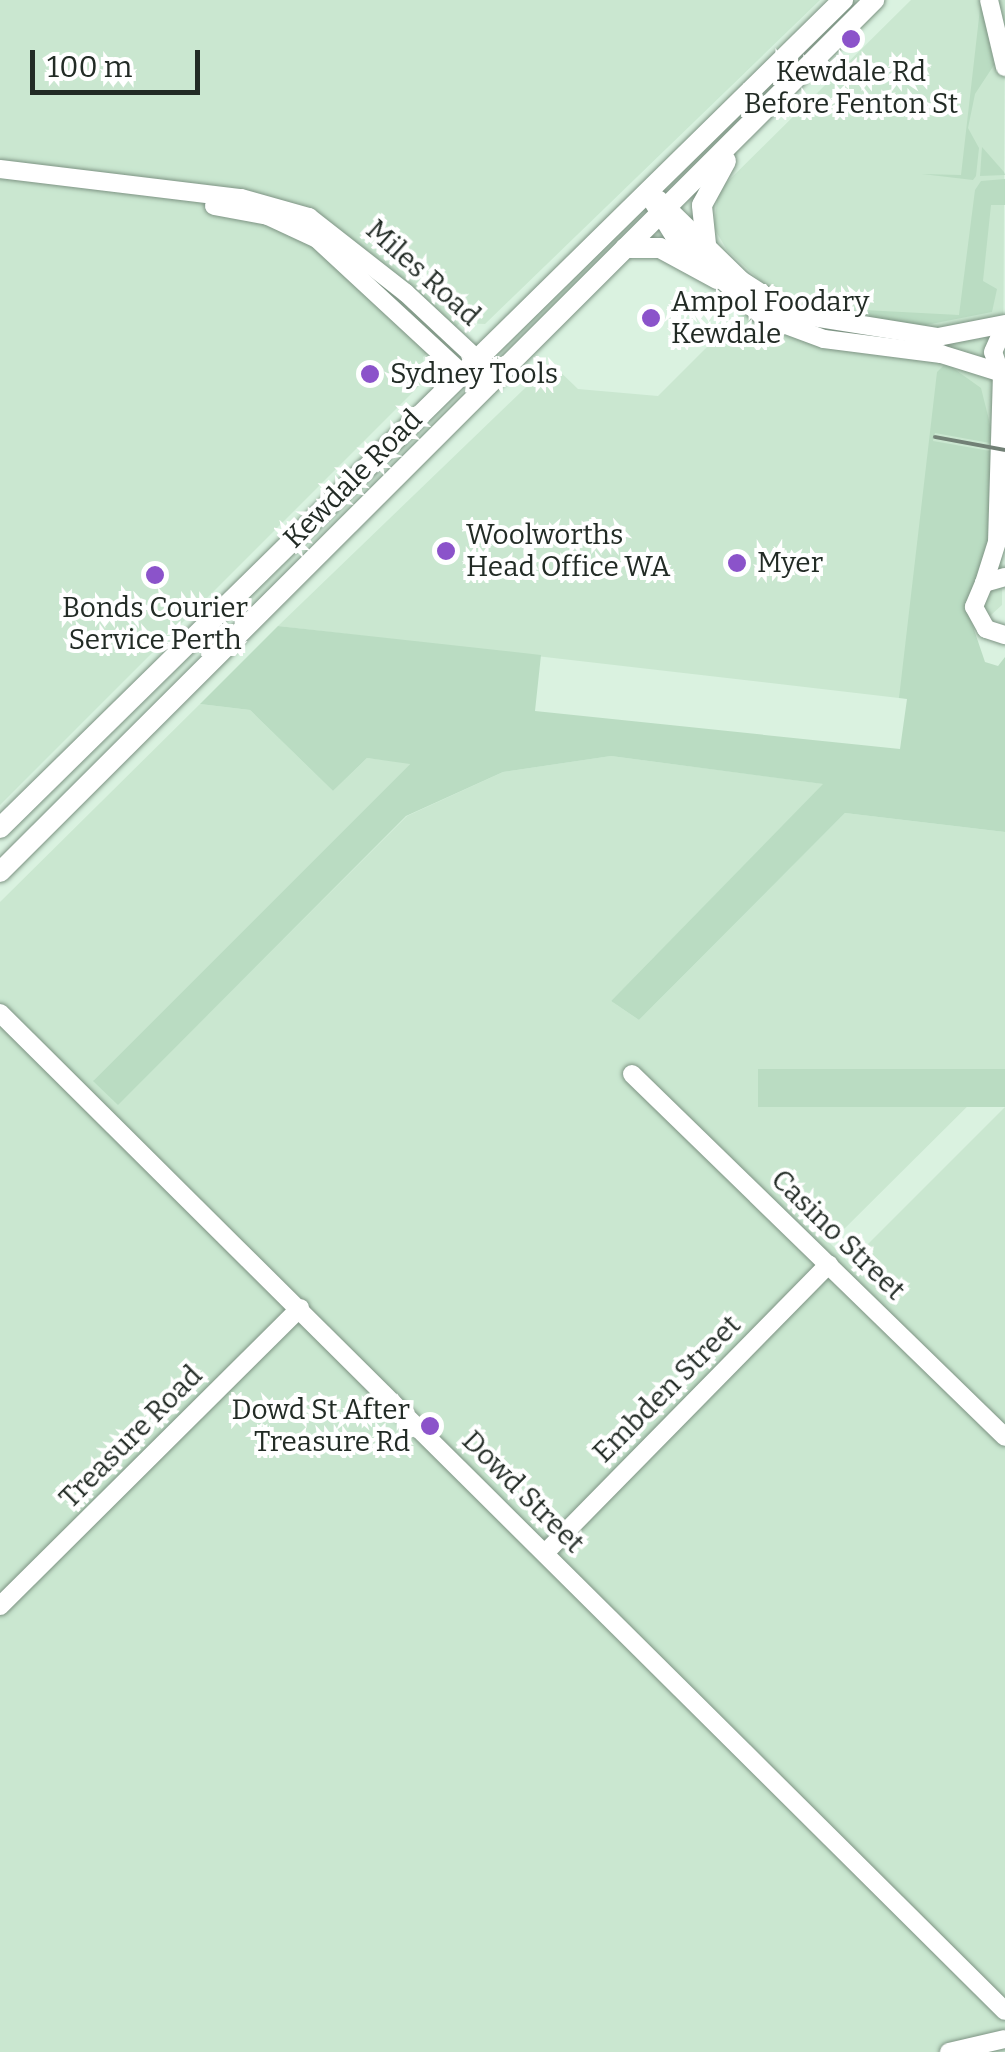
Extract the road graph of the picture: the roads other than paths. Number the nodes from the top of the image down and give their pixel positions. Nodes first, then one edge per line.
1 (843, 0) edge
2 (874, 0) edge
3 (989, 0) edge
4 (999, 0) edge
5 (1005, 30) edge
6 (1005, 66) edge
7 (755, 118) junction
8 (0, 169) edge
9 (0, 181) edge
10 (648, 194) junction
11 (662, 210) junction
12 (706, 244) junction
13 (625, 248) junction
14 (717, 279) junction
15 (1005, 324) edge
16 (472, 369) junction
17 (1002, 376) edge
18 (490, 382) junction
19 (290, 546) junction
20 (308, 563) junction
21 (1005, 577) edge
22 (984, 583) junction
23 (1005, 635) edge
24 (0, 828) edge
25 (0, 872) edge
26 (0, 1013) edge
27 (632, 1074) dead end
28 (829, 1264) junction
29 (300, 1308) junction
30 (1005, 1436) edge
31 (545, 1553) junction
32 (0, 1606) edge
33 (1005, 2011) edge
34 (1005, 2039) edge
35 (949, 2052) edge

1 - 10 main road, Kewdale Road
2 - 7 main road, Kewdale Road
3 - 6 street
4 - 5 street
7 - 11 main road, Kewdale Road
7 - 12 main road
8 - 16 street, Miles Road
9 - 16 street, Miles Road
10 - 11 street
10 - 16 main road, Kewdale Road
11 - 12 street
11 - 13 main road, Kewdale Road
11 - 14 street
12 - 15 street
13 - 14 main road
13 - 18 main road, Kewdale Road
14 - 17 street
15 - 17 street
16 - 18 street, Miles Road
16 - 19 main road, Kewdale Road
17 - 22 street
18 - 20 main road, Kewdale Road
19 - 20 main road
19 - 24 main road, Kewdale Road
20 - 25 main road, Kewdale Road
21 - 22 street
22 - 23 street
26 - 29 street, Dowd Street
27 - 28 street, Casino Street
28 - 30 street, Casino Street
28 - 31 street, Embden Street
29 - 31 street, Dowd Street
29 - 32 street, Treasure Road
31 - 33 street, Dowd Street
34 - 35 street

